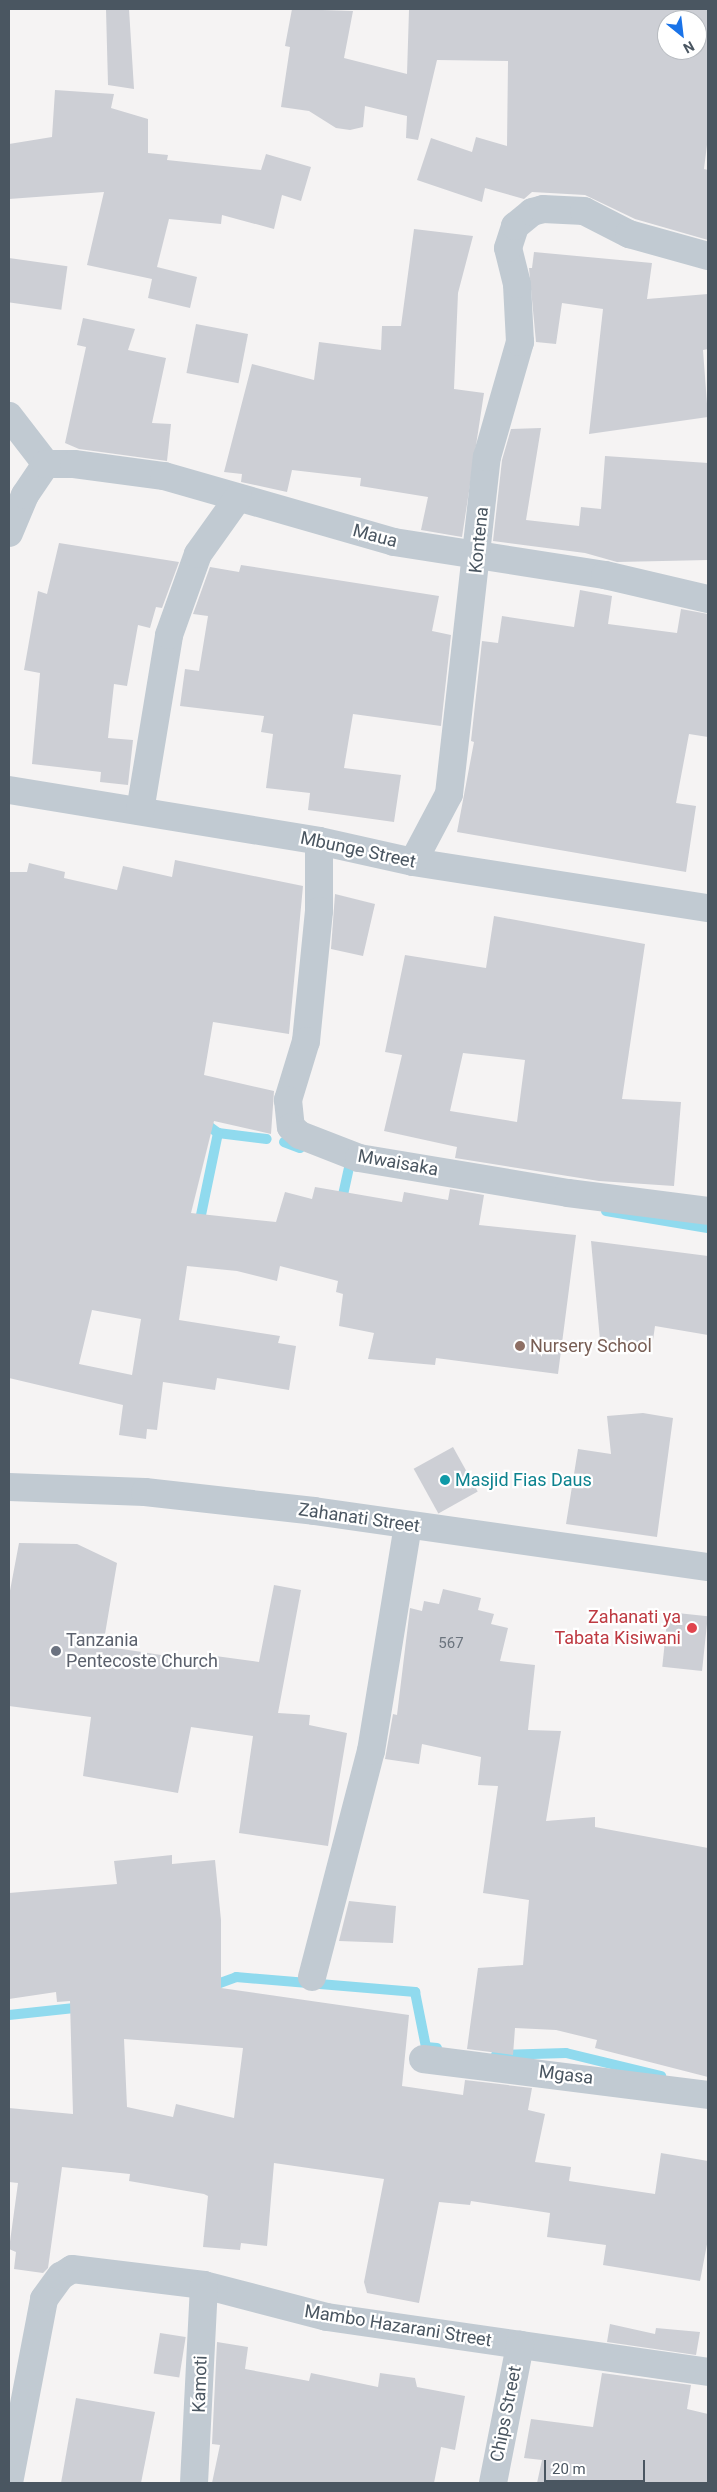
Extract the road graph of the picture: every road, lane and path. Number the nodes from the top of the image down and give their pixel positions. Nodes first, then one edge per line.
1 (708, 256) edge
2 (9, 416) edge
3 (46, 464) junction
4 (238, 498) junction
5 (9, 533) edge
6 (477, 558) junction
7 (708, 600) edge
8 (9, 790) edge
9 (140, 811) junction
10 (319, 841) junction
11 (412, 862) junction
12 (708, 908) edge
13 (708, 1211) edge
14 (9, 1487) edge
15 (408, 1525) junction
16 (708, 1568) edge
17 (312, 1977) dead end
18 (423, 2059) dead end
19 (708, 2095) edge
20 (204, 2285) junction
21 (520, 2345) junction
22 (708, 2372) edge
23 (9, 2483) edge
24 (194, 2483) edge
25 (493, 2483) edge

1 - 6 street, Kontena
2 - 3 street
3 - 4 street, Maua
3 - 5 street
4 - 6 street, Maua
4 - 9 street
6 - 7 street, Maua
6 - 11 street, Kontena
8 - 9 street, Mbunge Street
9 - 10 street, Mbunge Street
10 - 11 street, Mbunge Street
10 - 13 street, Mwaisaka
11 - 12 street, Mbunge Street
14 - 15 street, Zahanati Street
15 - 16 street, Zahanati Street
15 - 17 street
18 - 19 street, Mgasa
20 - 21 street, Mambo Hazarani Street
20 - 23 street, Mambo Hazarani Street
20 - 24 street, Kamoti
21 - 22 street, Mambo Hazarani Street
21 - 25 street, Chips Street

